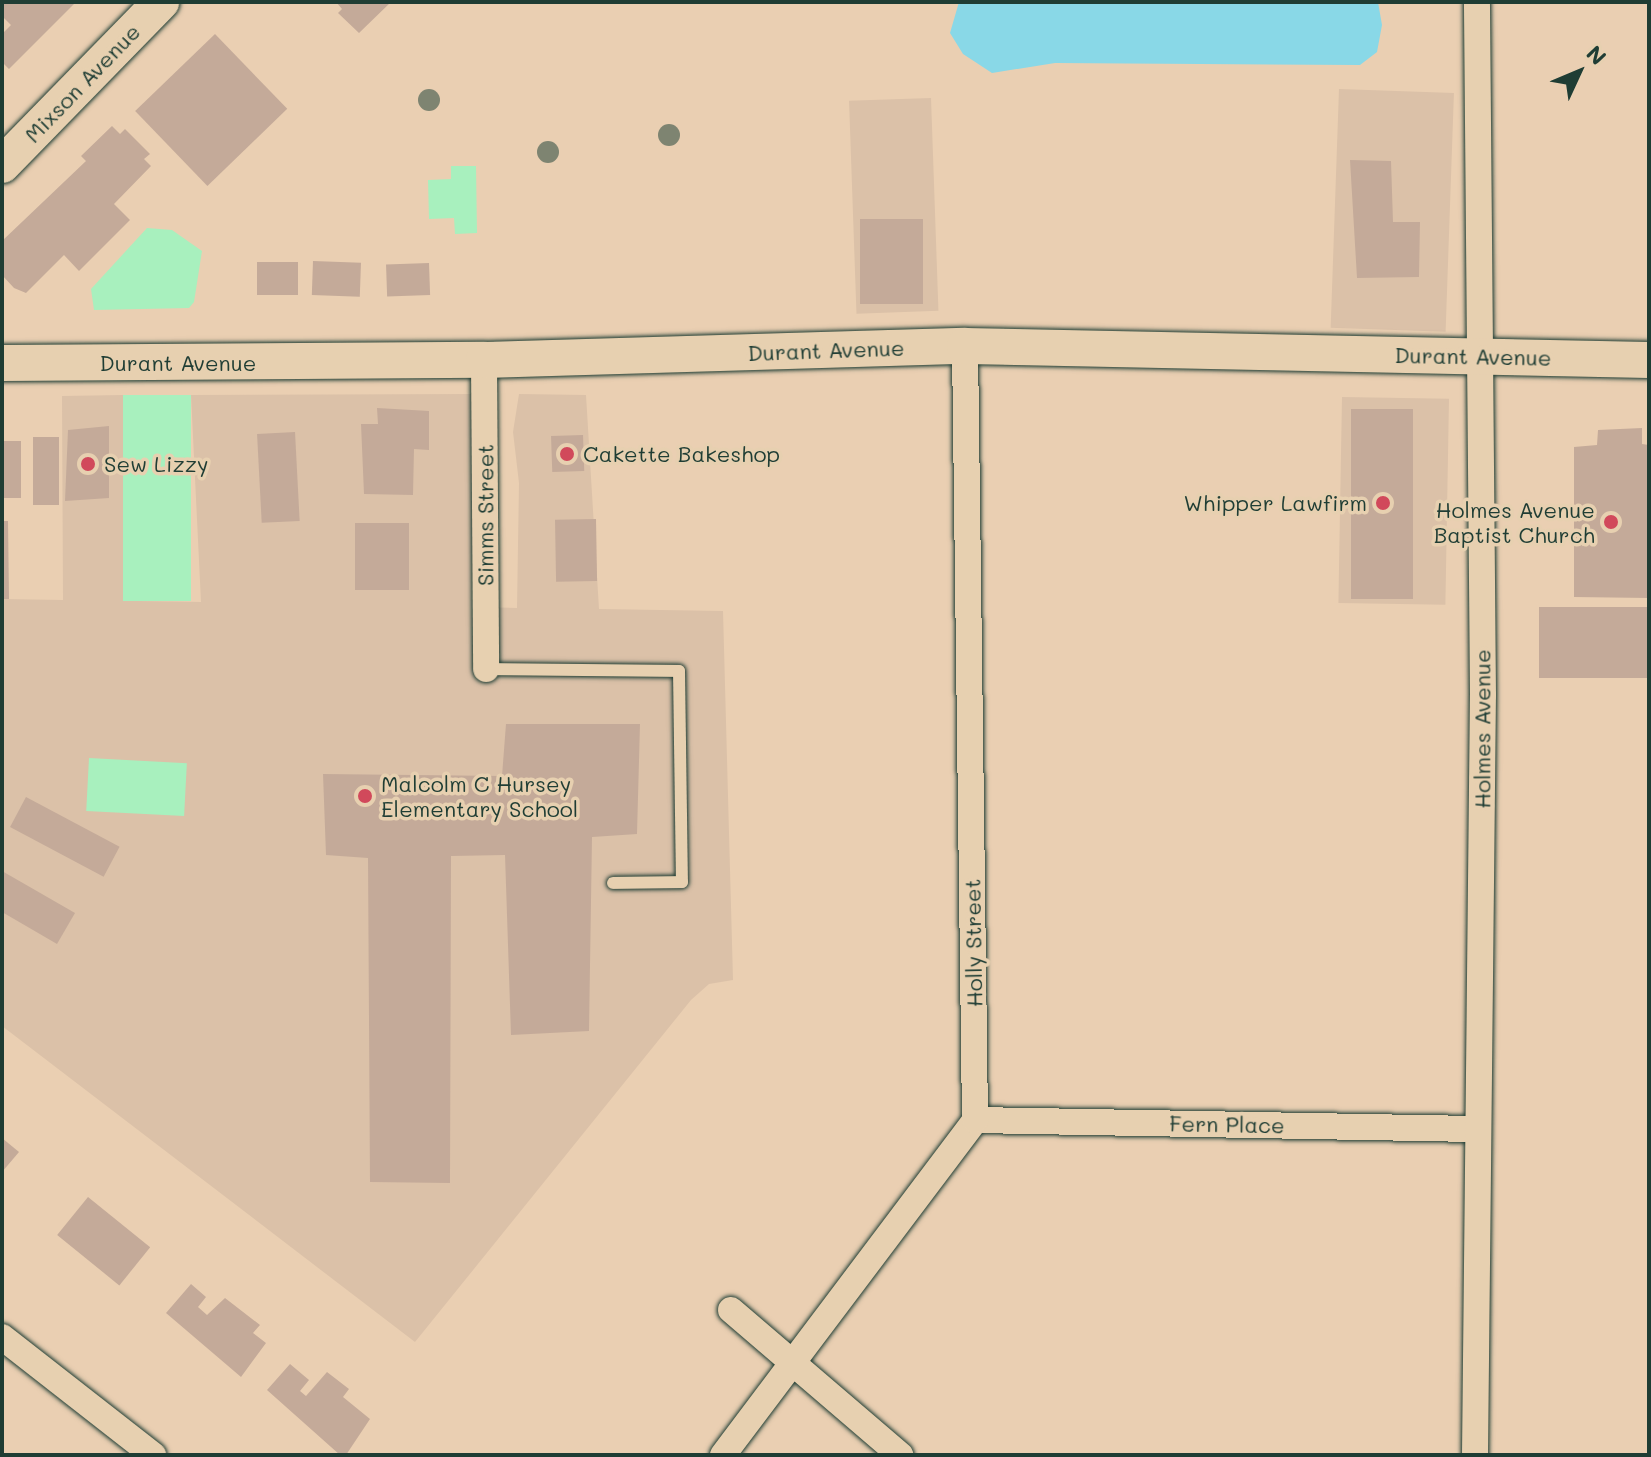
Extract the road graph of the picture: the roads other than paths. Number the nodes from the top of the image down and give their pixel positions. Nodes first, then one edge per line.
1 (161, 2) edge
2 (1477, 2) edge
3 (2, 165) edge
4 (965, 346) junction
5 (1479, 357) junction
6 (484, 360) junction
7 (1649, 360) edge
8 (2, 363) edge
9 (486, 669) joint
10 (613, 883) dead end
11 (975, 1120) junction
12 (1478, 1129) junction
13 (731, 1310) dead end
14 (2, 1337) edge
15 (792, 1364) junction
16 (153, 1455) edge
17 (723, 1455) edge
18 (900, 1455) edge
19 (1475, 1455) edge

1 - 3 street, Mixson Avenue
2 - 5 street, Holmes Avenue
4 - 5 street, Durant Avenue
4 - 6 street, Durant Avenue
4 - 11 street, Holly Street
5 - 7 street, Durant Avenue
5 - 12 street, Holmes Avenue
6 - 8 street, Durant Avenue
6 - 9 street, Simms Street
9 - 10 lane
11 - 12 street, Fern Place
11 - 15 street
12 - 19 street, Holmes Avenue
13 - 15 street
14 - 16 street
15 - 17 street
15 - 18 street

